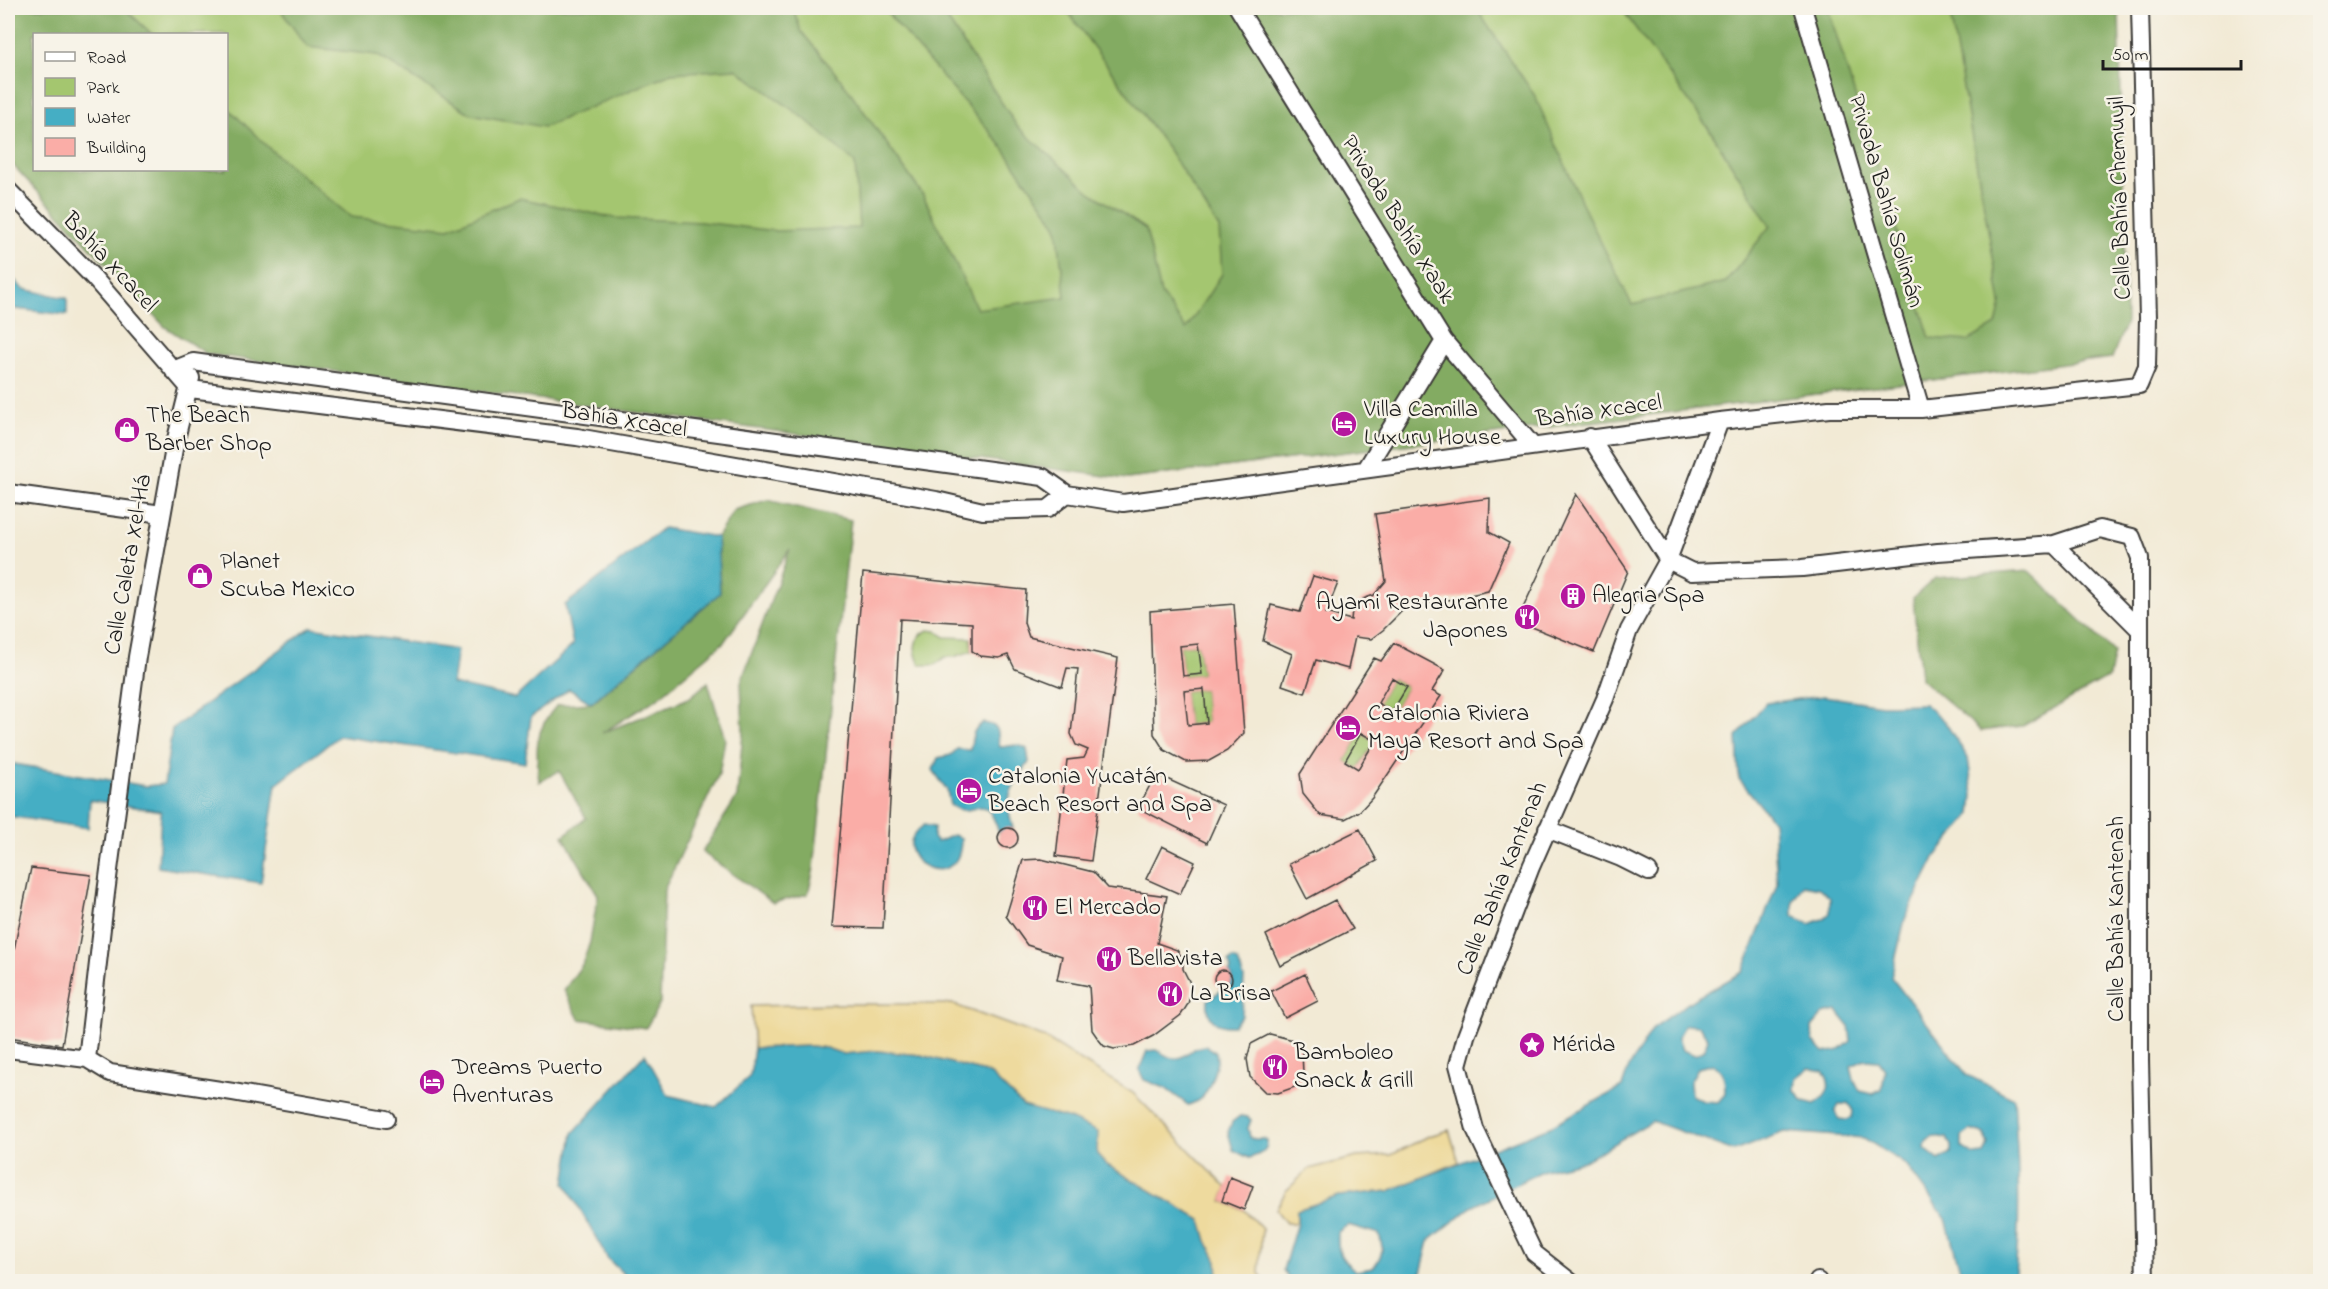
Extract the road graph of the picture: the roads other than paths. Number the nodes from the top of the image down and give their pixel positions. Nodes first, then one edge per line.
1 (1238, 8) edge
2 (1803, 8) edge
3 (2140, 8) edge
4 (8, 190) edge
5 (1444, 341) junction
6 (193, 362) junction
7 (174, 370) junction
8 (2139, 385) joint
9 (190, 389) junction
10 (1922, 409) junction
11 (1720, 421) junction
12 (1590, 437) junction
13 (1533, 445) junction
14 (1366, 469) junction
15 (8, 494) edge
16 (1067, 494) junction
17 (162, 514) junction
18 (2054, 544) junction
19 (1668, 560) junction
20 (2140, 630) junction
21 (1547, 829) junction
22 (1649, 872) dead end
23 (8, 1048) edge
24 (87, 1059) junction
25 (386, 1119) dead end
26 (1571, 1281) edge
27 (2145, 1281) edge

1 - 5 street, Privada Bahía Xaak
2 - 10 street, Privada Bahía Solimán
3 - 8 street, Calle Bahía Chemuyil
4 - 7 street, Bahía Xcacel
5 - 13 street, Privada Bahía Xaak
5 - 14 street
6 - 7 street
6 - 9 street, Calle Caleta Xel-Há
6 - 16 street, Bahía Xcacel
7 - 9 street, Bahía Xcacel
8 - 10 street, Bahía Xcacel
9 - 16 street, Bahía Xcacel
9 - 17 street, Calle Caleta Xel-Há
10 - 11 street, Bahía Xcacel
11 - 12 street, Bahía Xcacel
11 - 19 street, Calle Bahía Kantenah
12 - 13 street, Bahía Xcacel
12 - 19 street
13 - 14 street, Bahía Xcacel
14 - 16 street, Bahía Xcacel
15 - 17 street
17 - 24 street, Calle Caleta Xel-Há
18 - 19 street
18 - 20 street
18 - 20 street, Calle Bahía Kantenah
19 - 21 street, Calle Bahía Kantenah
20 - 27 street, Calle Bahía Kantenah
21 - 22 street
21 - 26 street, Calle Bahía Kantenah
23 - 24 street
24 - 25 street

